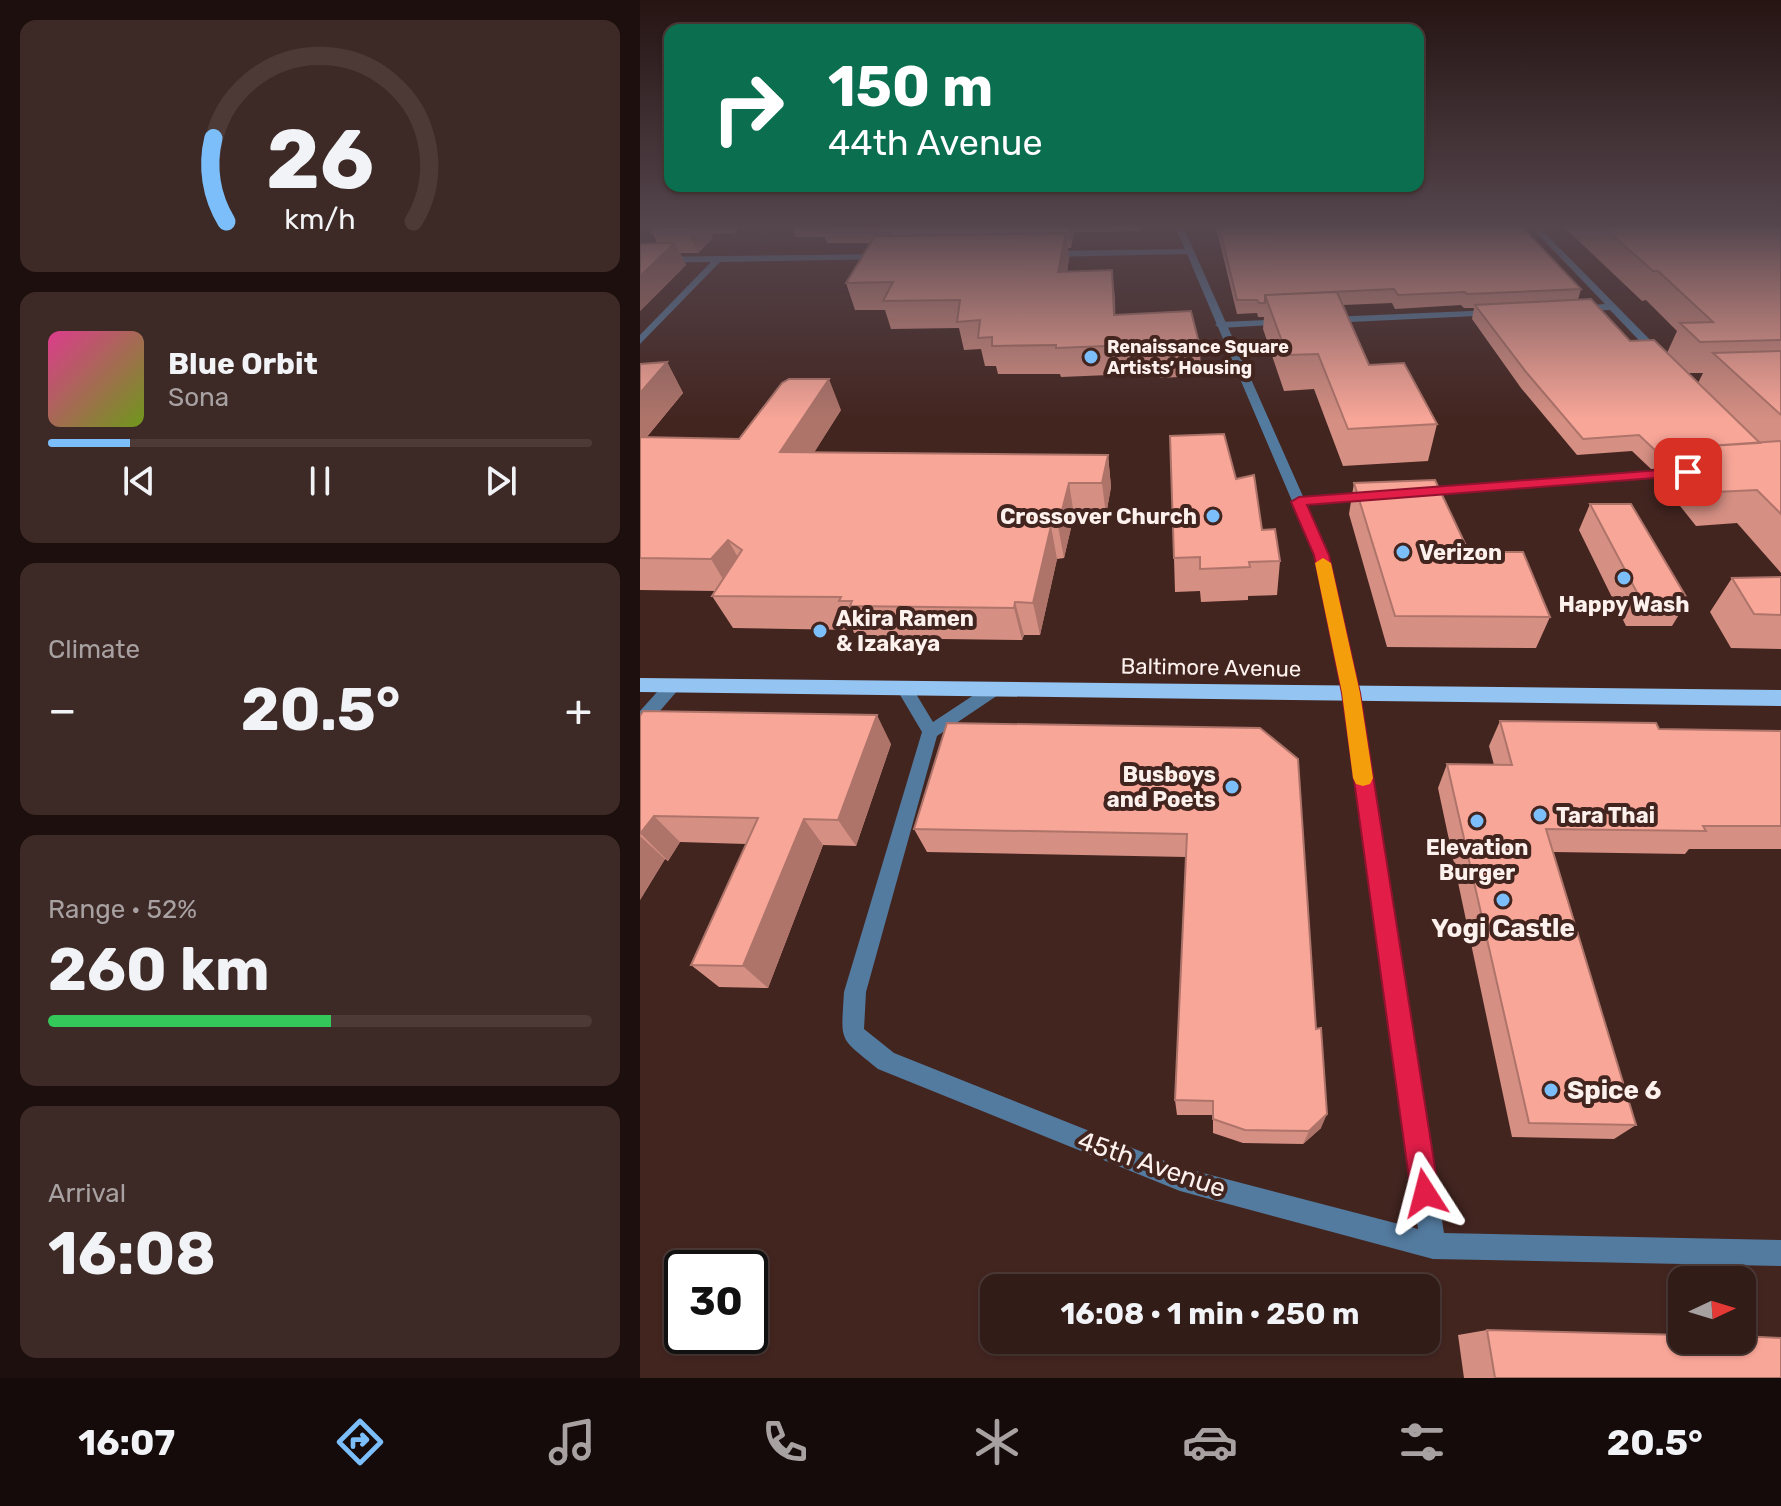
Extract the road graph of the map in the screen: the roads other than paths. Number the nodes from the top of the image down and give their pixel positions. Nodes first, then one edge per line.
1 (688, 290) edge
2 (1205, 290) edge
3 (1594, 290) edge
4 (1609, 307) junction
5 (1564, 309) edge
6 (1502, 312) edge
7 (1316, 321) edge
8 (1300, 322) edge
9 (1220, 325) junction
10 (640, 341) edge
11 (1661, 358) edge
12 (1702, 471) edge
13 (1412, 493) edge
14 (1380, 495) edge
15 (1299, 502) junction
16 (640, 685) edge
17 (672, 686) junction
18 (904, 688) junction
19 (995, 689) junction
20 (1351, 693) junction
21 (1781, 698) edge
22 (640, 722) edge
23 (930, 732) junction
24 (1433, 1246) junction
25 (1781, 1253) edge

1 - 10 street
2 - 9 street
3 - 4 street
4 - 5 street
4 - 11 street
6 - 7 street
8 - 9 street
9 - 15 street
12 - 13 street
14 - 15 street
15 - 20 street
16 - 17 main road, Baltimore Avenue
17 - 18 main road, Baltimore Avenue
17 - 22 street
18 - 19 main road, Baltimore Avenue
18 - 23 street
19 - 20 main road, Baltimore Avenue
19 - 23 street
20 - 21 main road, Baltimore Avenue
20 - 24 street
23 - 24 street, 45th Avenue
24 - 25 street, 45th Avenue

